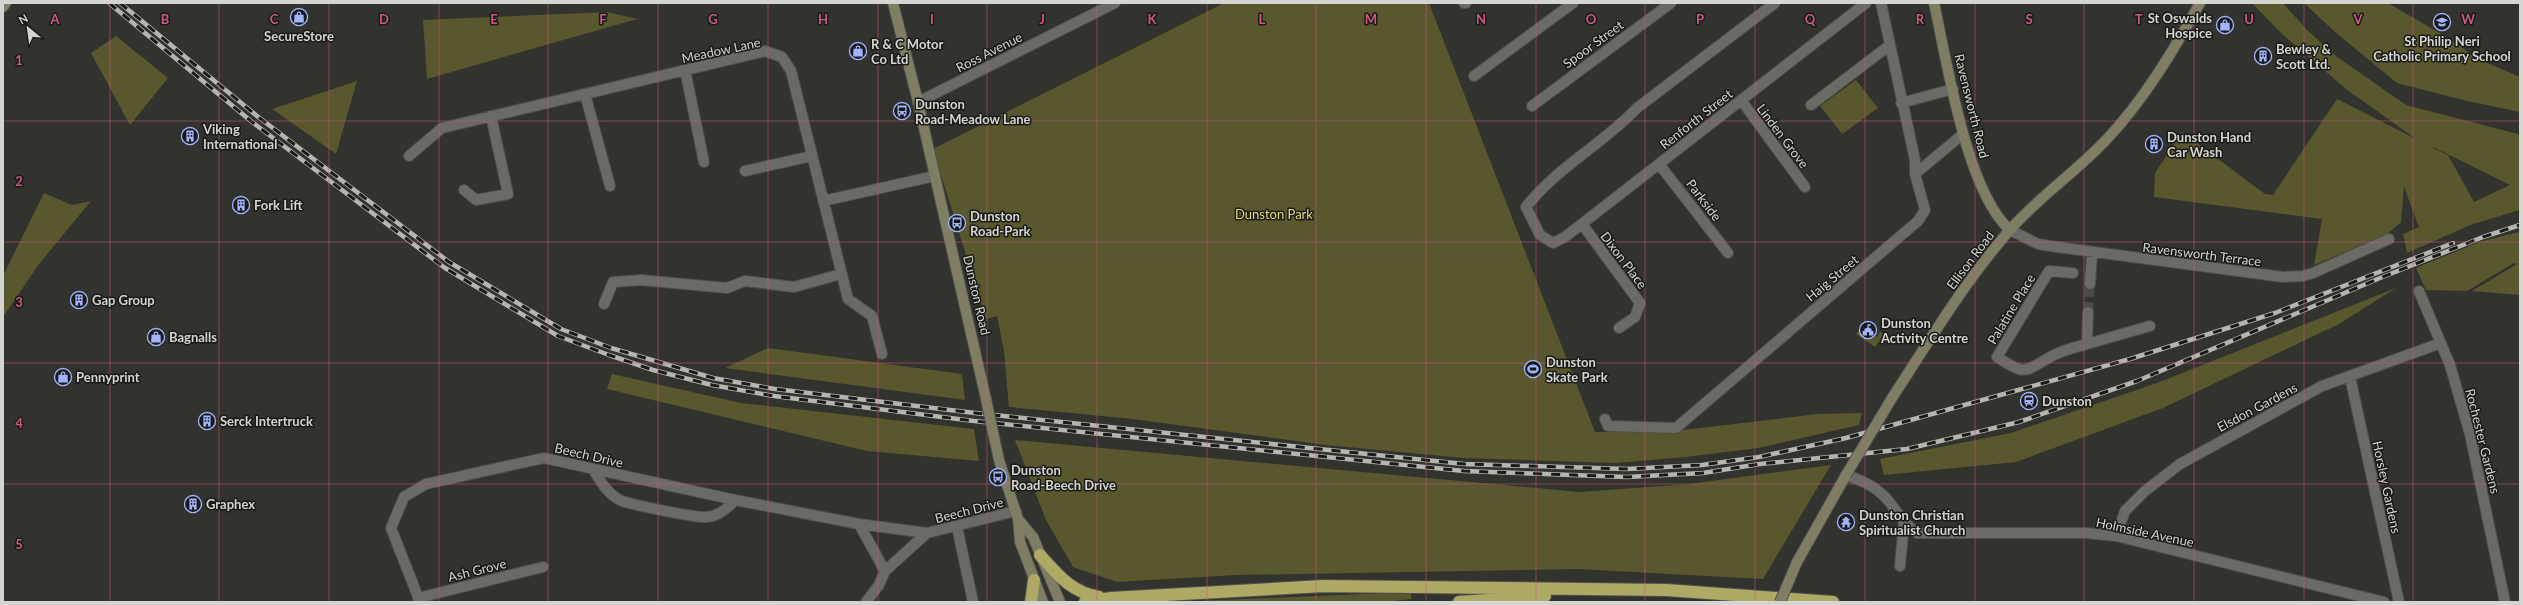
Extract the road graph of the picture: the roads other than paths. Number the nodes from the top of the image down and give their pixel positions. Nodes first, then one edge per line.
1 (6, 3) edge
2 (893, 3) edge
3 (1115, 3) edge
4 (1573, 3) edge
5 (1671, 3) edge
6 (1775, 3) edge
7 (1866, 3) edge
8 (1881, 3) edge
9 (1934, 3) edge
10 (2200, 3) edge
11 (3, 7) edge
12 (1890, 45) junction
13 (684, 70) junction
14 (1474, 76) dead end
15 (1953, 89) junction
16 (585, 94) junction
17 (1741, 100) junction
18 (918, 102) junction
19 (1905, 102) junction
20 (1811, 105) dead end
21 (1532, 106) dead end
22 (490, 116) junction
23 (1963, 134) junction
24 (409, 156) dead end
25 (812, 156) junction
26 (704, 162) dead end
27 (1660, 164) junction
28 (745, 171) dead end
29 (1915, 174) junction
30 (935, 176) junction
31 (610, 186) dead end
32 (1805, 187) dead end
33 (464, 190) dead end
34 (823, 201) junction
35 (1582, 224) junction
36 (2010, 230) junction
37 (2389, 239) dead end
38 (1728, 253) dead end
39 (2092, 253) junction
40 (2074, 273) dead end
41 (841, 274) junction
42 (2090, 284) tunnel mouth
43 (2419, 291) dead end
44 (604, 304) dead end
45 (2088, 312) tunnel mouth
46 (2150, 326) dead end
47 (1619, 328) dead end
48 (2441, 343) junction
49 (2087, 344) junction
50 (882, 354) dead end
51 (2350, 378) junction
52 (1605, 419) dead end
53 (593, 469) junction
54 (1846, 475) junction
55 (735, 500) junction
56 (1017, 515) junction
57 (1904, 522) junction
58 (859, 524) junction
59 (957, 527) junction
60 (928, 533) junction
61 (2116, 536) junction
62 (1040, 555) junction
63 (1900, 566) dead end
64 (543, 567) dead end
65 (885, 571) junction
66 (1034, 580) junction
67 (1666, 590) junction
68 (1111, 598) junction
69 (419, 600) edge
70 (866, 602) edge
71 (973, 602) edge
72 (1031, 602) edge
73 (1043, 602) edge
74 (1060, 602) edge
75 (1085, 602) edge
76 (1459, 602) edge
77 (1780, 602) edge
78 (1833, 602) edge
79 (2384, 602) edge
80 (2399, 602) edge
81 (2505, 602) edge

1 - 11 street
2 - 18 street, Dunston Road
3 - 18 street, Ross Avenue
4 - 14 street
5 - 21 street, Spoor Street
6 - 35 street, Renforth Street
7 - 17 street, Renforth Street
8 - 12 street, Haig Street
9 - 15 street, Ravensworth Road
10 - 36 street, Ellison Road
12 - 19 street, Haig Street
12 - 20 street
13 - 16 street, Meadow Lane
13 - 25 street, Meadow Lane
13 - 26 street
15 - 19 street
15 - 23 street, Ravensworth Road
16 - 22 street, Meadow Lane
16 - 31 street
17 - 27 street, Renforth Street
17 - 32 street, Linden Grove
18 - 30 street, Dunston Road
19 - 29 street, Haig Street
22 - 24 street, Meadow Lane
22 - 33 street
23 - 29 street
23 - 36 street, Ravensworth Road
25 - 28 street
25 - 34 street, Meadow Lane
27 - 35 street, Renforth Street
27 - 38 street, Parkside
29 - 52 street, Haig Street
30 - 34 street
30 - 56 street, Dunston Road, bridge
34 - 41 street, Meadow Lane
35 - 47 street, Dixon Place
36 - 39 street, Ravensworth Terrace
36 - 54 street, Ellison Road, bridge
37 - 39 street, Ravensworth Terrace
39 - 42 street
40 - 49 street, Palatine Place
41 - 44 street
41 - 50 street, Meadow Lane
43 - 48 street, Rochester Gardens
45 - 49 street
46 - 49 street, Palatine Place
48 - 51 street, Elsdon Gardens
48 - 81 street, Rochester Gardens
51 - 61 street, Elsdon Gardens
51 - 80 street, Horsley Gardens
53 - 55 street, Beech Drive
53 - 55 street
53 - 69 street, Beech Drive
54 - 57 street, Holmside Avenue
54 - 77 street, Ellison Road, bridge
55 - 58 street, Beech Drive
56 - 59 street, Beech Drive
56 - 62 street, Dunston Road
56 - 66 street, Dunston Road
57 - 61 street, Holmside Avenue
57 - 63 street
58 - 60 street, Beech Drive
58 - 65 street
59 - 60 street, Beech Drive
59 - 71 street
60 - 65 street, Beech Drive
61 - 79 street, Holmside Avenue
62 - 68 highway
62 - 74 street, Dunston Road
64 - 69 street, Ash Grove
65 - 70 street, Beech Drive
66 - 72 highway
66 - 73 street, Dunston Road
67 - 68 highway
67 - 76 highway
67 - 78 highway
68 - 75 highway

